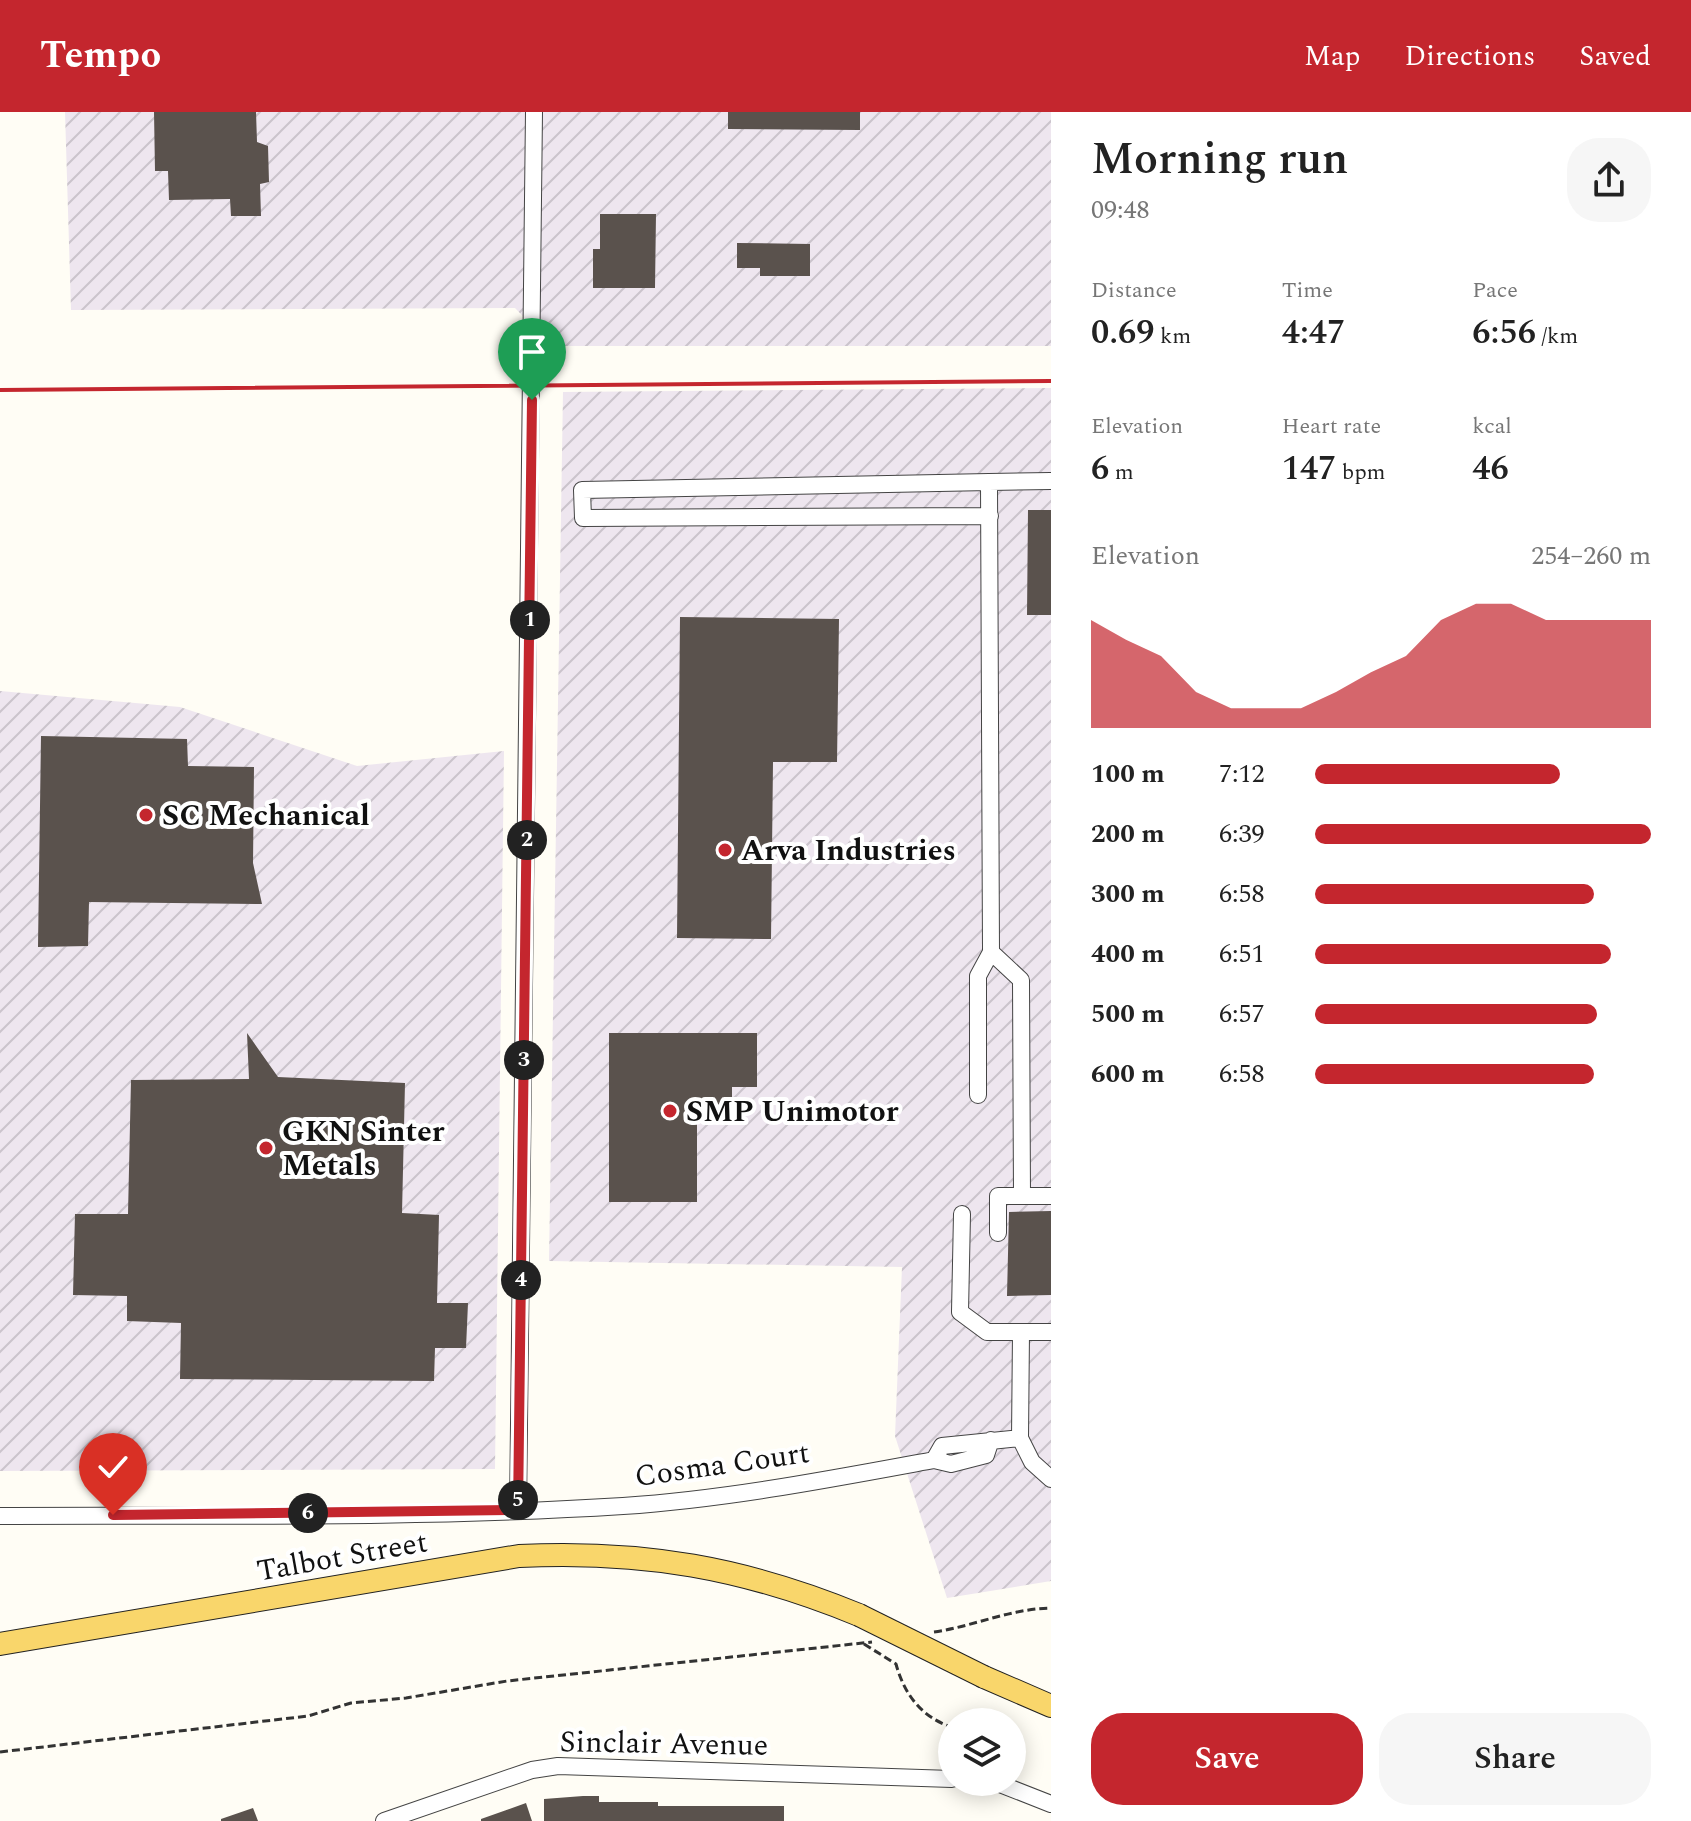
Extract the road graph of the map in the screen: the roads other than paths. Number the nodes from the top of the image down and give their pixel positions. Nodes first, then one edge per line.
1 (534, 112) edge
2 (1051, 481) edge
3 (989, 482) junction
4 (990, 516) junction
5 (991, 952) junction
6 (978, 1095) dead end
7 (1022, 1196) junction
8 (1051, 1196) edge
9 (962, 1214) dead end
10 (998, 1233) dead end
11 (1021, 1332) junction
12 (1051, 1332) edge
13 (1020, 1438) junction
14 (1051, 1479) edge
15 (518, 1510) junction
16 (0, 1516) edge
17 (0, 1644) edge
18 (1051, 1706) edge
19 (938, 1779) edge
20 (1026, 1794) edge
21 (1051, 1804) edge
22 (384, 1821) edge

1 - 15 street
2 - 3 street
3 - 4 street
3 - 4 street
4 - 5 street
5 - 6 street
5 - 7 street
7 - 8 street
7 - 10 street
9 - 11 street
11 - 12 street
11 - 13 street
13 - 14 street
13 - 15 street, Cosma Court
15 - 16 street, Cosma Court
17 - 18 main road, Talbot Street, bridge
19 - 22 street, Sinclair Avenue
20 - 21 street

